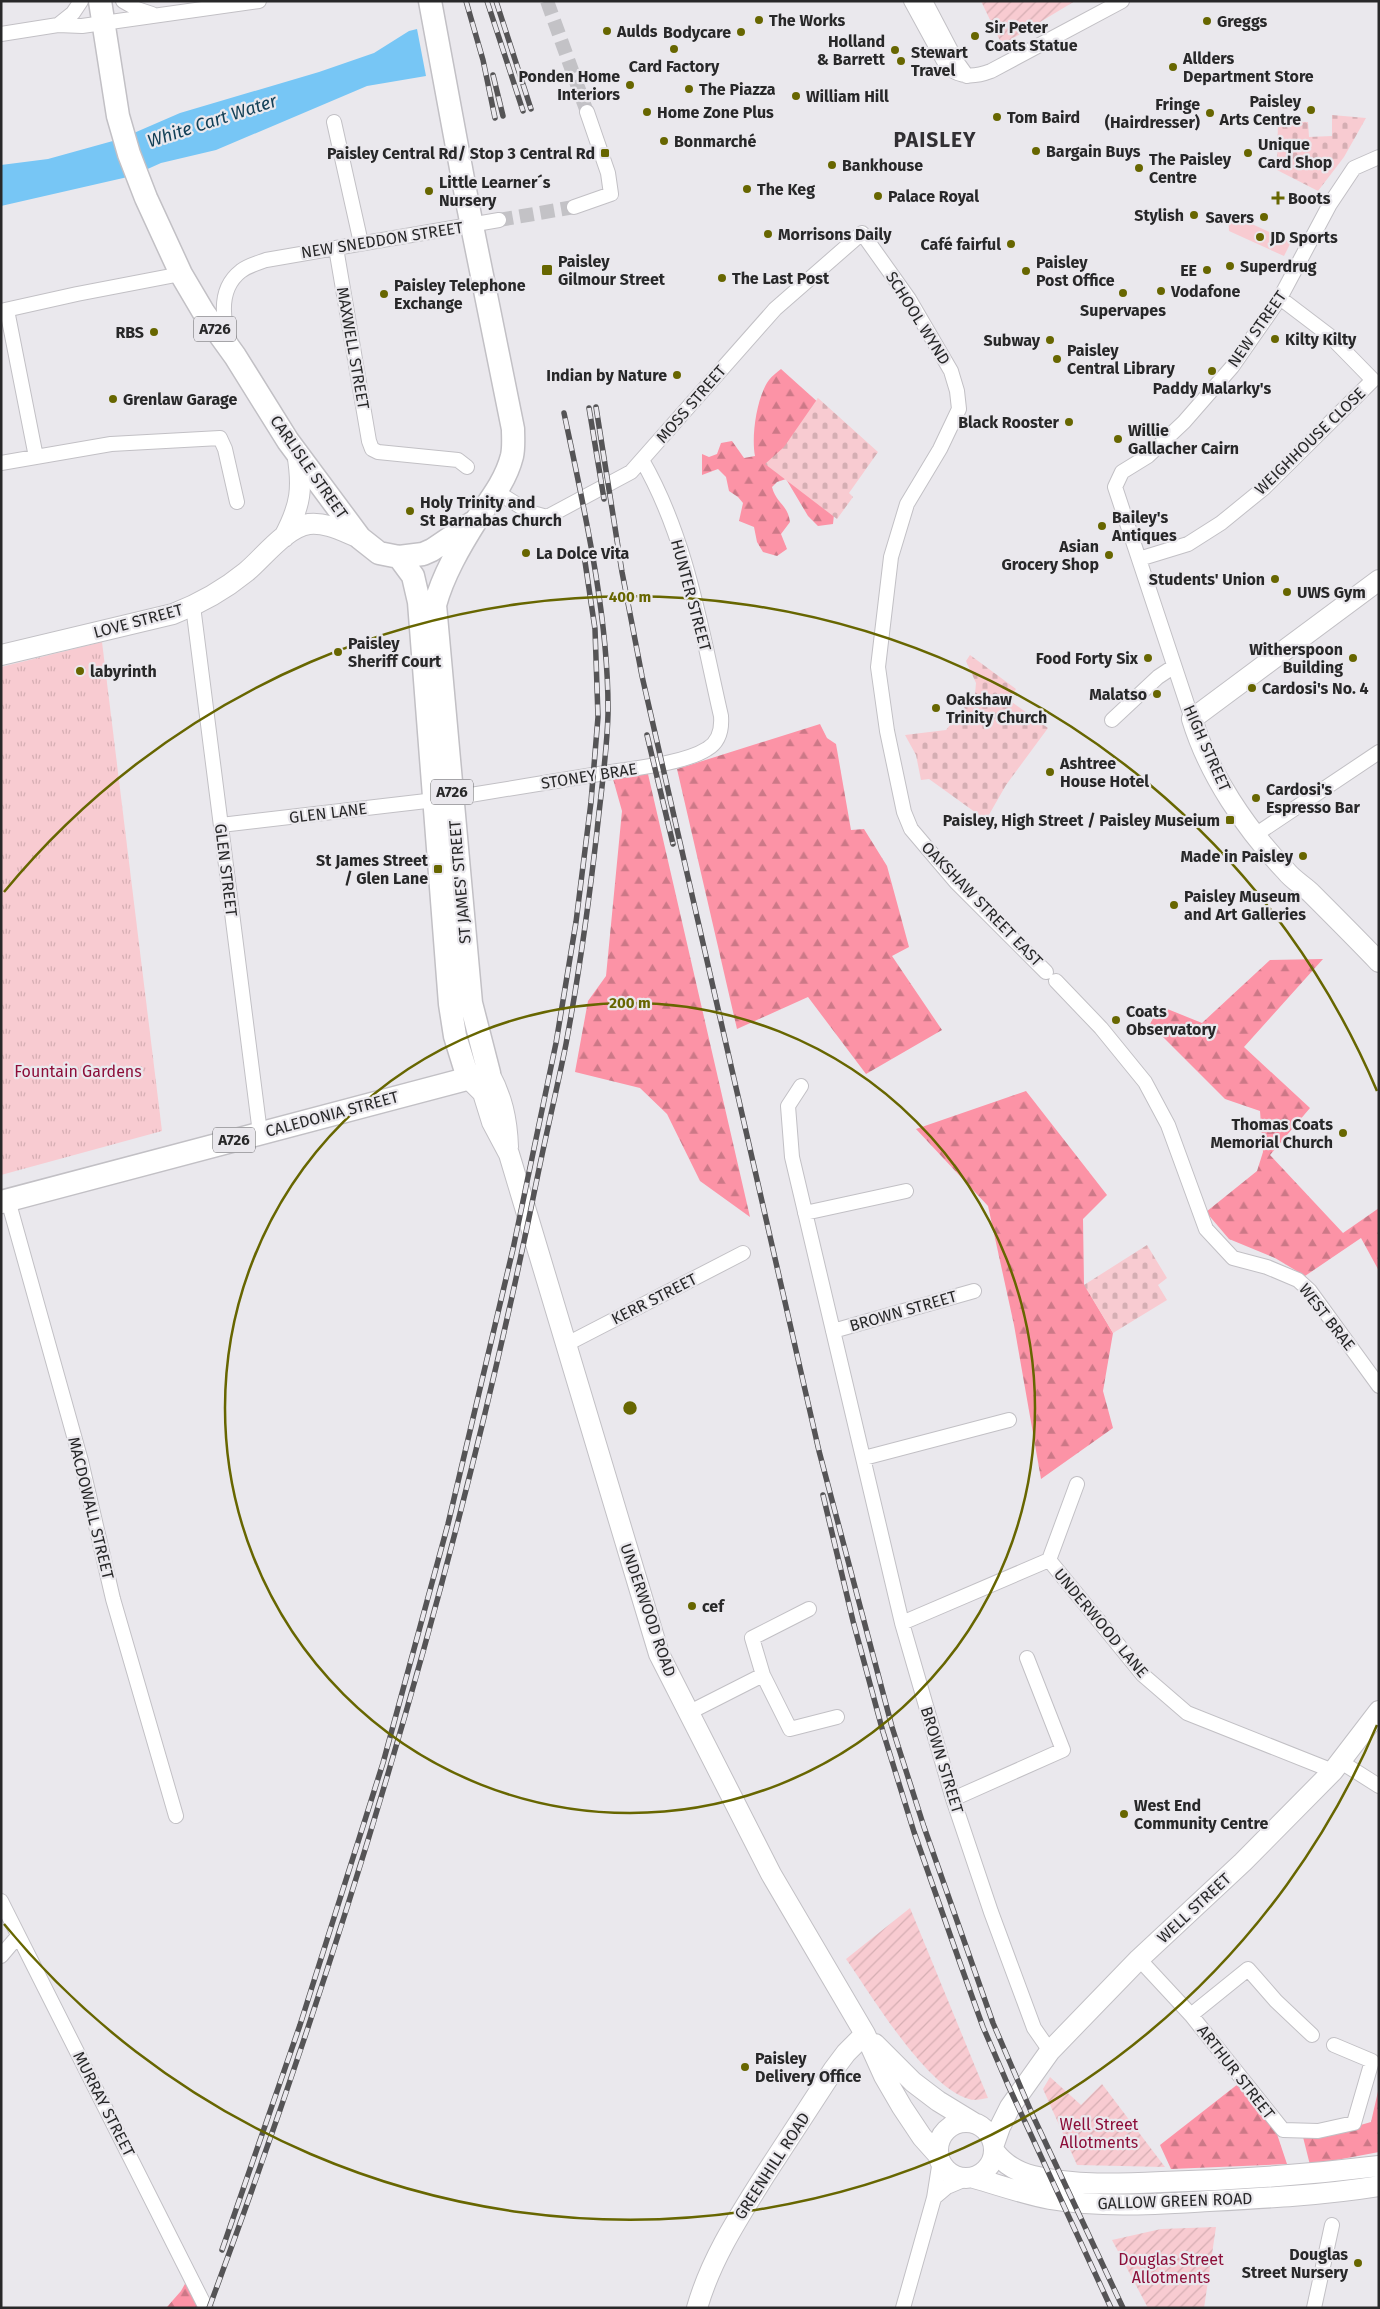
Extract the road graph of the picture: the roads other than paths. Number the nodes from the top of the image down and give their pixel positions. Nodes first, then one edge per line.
1 (81, 1) edge
2 (123, 1) edge
3 (259, 1) edge
4 (911, 1) edge
5 (925, 1) edge
6 (1113, 3) edge
7 (432, 10) edge
8 (101, 12) edge
9 (155, 15) junction
10 (58, 25) junction
11 (1, 34) edge
12 (967, 76) junction
13 (587, 112) tunnel mouth
14 (334, 122) dead end
15 (1379, 157) edge
16 (574, 206) tunnel mouth
17 (499, 220) tunnel mouth
18 (472, 225) junction
19 (862, 233) joint
20 (361, 244) junction
21 (336, 248) junction
22 (266, 260) joint
23 (181, 274) junction
24 (1280, 298) junction
25 (4, 311) edge
26 (235, 356) junction
27 (959, 409) joint
28 (297, 452) junction
29 (36, 457) junction
30 (642, 460) junction
31 (1, 463) edge
32 (467, 467) dead end
33 (1115, 486) joint
34 (497, 492) junction
35 (237, 502) dead end
36 (477, 520) junction
37 (284, 537) junction
38 (360, 538) junction
39 (399, 557) junction
40 (1139, 559) junction
41 (1379, 580) edge
42 (193, 606) junction
43 (1, 655) edge
44 (1173, 667) junction
45 (1192, 719) junction
46 (1112, 720) dead end
47 (719, 736) joint
48 (1379, 752) edge
49 (444, 799) junction
50 (221, 825) junction
51 (1255, 835) junction
52 (1379, 962) edge
53 (489, 1072) junction
54 (468, 1078) junction
55 (800, 1086) dead end
56 (260, 1133) junction
57 (509, 1154) junction
58 (906, 1191) dead end
59 (4, 1201) edge
60 (805, 1213) junction
61 (743, 1253) dead end
62 (1232, 1258) joint
63 (974, 1290) dead end
64 (833, 1331) junction
65 (565, 1345) junction
66 (1379, 1386) edge
67 (1008, 1420) dead end
68 (864, 1458) junction
69 (1077, 1484) dead end
70 (1049, 1560) junction
71 (809, 1609) dead end
72 (902, 1623) junction
73 (1027, 1658) dead end
74 (763, 1674) junction
75 (1379, 1710) edge
76 (688, 1713) junction
77 (837, 1717) dead end
78 (1337, 1766) junction
79 (1379, 1786) edge
80 (953, 1799) junction
81 (176, 1816) dead end
82 (1, 1901) edge
83 (18, 1936) junction
84 (1, 1956) edge
85 (1140, 1959) junction
86 (1191, 2015) junction
87 (865, 2034) junction
88 (1312, 2035) dead end
89 (1334, 2046) dead end
90 (1050, 2051) junction
91 (1010, 2107) junction
92 (976, 2123) junction
93 (995, 2148) junction
94 (939, 2158) junction
95 (1379, 2166) edge
96 (970, 2178) junction
97 (1379, 2186) edge
98 (934, 2198) junction
99 (1332, 2225) dead end
100 (206, 2308) edge
101 (697, 2308) edge
102 (904, 2308) edge
103 (1314, 2308) edge

1 - 10 street
2 - 9 street
3 - 9 street
4 - 12 street
5 - 12 street
6 - 12 street
7 - 18 main road, A726
8 - 9 street
8 - 10 street
8 - 23 main road, CARLISLE STREET / A726
10 - 11 street
13 - 16 street
14 - 20 street
15 - 24 street, NEW STREET
17 - 18 street, NEW SNEDDON STREET
18 - 20 street, NEW SNEDDON STREET
18 - 34 main road, A726
19 - 27 street, SCHOOL WYND
19 - 30 street, MOSS STREET
20 - 21 street, NEW SNEDDON STREET
21 - 22 street, NEW SNEDDON STREET
21 - 32 street, MAXWELL STREET
22 - 26 street, CARLISLE STREET
23 - 25 street
23 - 26 main road, CARLISLE STREET / A726
24 - 33 street, NEW STREET
24 - 40 street, WEIGHHOUSE CLOSE
25 - 29 street
26 - 28 main road, CARLISLE STREET / A726
27 - 62 street, OAKSHAW STREET EAST
28 - 37 main road, LOVE STREET
28 - 38 main road, CARLISLE STREET / A726
29 - 31 street
29 - 35 street
30 - 34 street, MOSS STREET
30 - 47 street, HUNTER STREET
33 - 40 street, HIGH STREET
34 - 36 main road, A726
36 - 39 main road, A726
36 - 49 main road, ST JAMES' STREET / A726
37 - 38 main road, LOVE STREET
37 - 42 main road, LOVE STREET
38 - 39 main road, CARLISLE STREET / A726
39 - 49 main road, ST JAMES' STREET / A726
40 - 44 street, HIGH STREET
41 - 45 main road
42 - 43 main road, LOVE STREET
42 - 50 street, GLEN STREET
44 - 45 street, HIGH STREET
44 - 46 street
45 - 51 main road, HIGH STREET
47 - 49 street, STONEY BRAE
48 - 51 street
49 - 50 street, GLEN LANE
49 - 53 main road, ST JAMES' STREET / A726
49 - 54 main road, ST JAMES' STREET / A726
50 - 56 street, GLEN STREET
51 - 52 main road, HIGH STREET
53 - 54 main road, CALEDONIA STREET / A726
53 - 57 main road, UNDERWOOD ROAD
54 - 56 main road, CALEDONIA STREET / A726
54 - 57 main road, UNDERWOOD ROAD
55 - 60 street, BROWN STREET
56 - 59 main road, CALEDONIA STREET / A726
57 - 65 main road, UNDERWOOD ROAD
58 - 60 street
59 - 81 street, MACDOWALL STREET
60 - 64 street, BROWN STREET
61 - 65 street, KERR STREET
62 - 66 street, WEST BRAE
63 - 64 street, BROWN STREET
64 - 68 street, BROWN STREET
65 - 76 main road, UNDERWOOD ROAD
67 - 68 street
68 - 72 street, BROWN STREET
69 - 70 street, UNDERWOOD LANE
70 - 72 street
70 - 78 street, UNDERWOOD LANE
71 - 74 street
72 - 80 street, BROWN STREET
73 - 80 street
74 - 76 street
74 - 77 street
75 - 78 main road, WELL STREET
76 - 87 main road, UNDERWOOD ROAD
78 - 79 street, UNDERWOOD LANE
78 - 85 main road, WELL STREET
80 - 90 street, BROWN STREET
82 - 83 street, MURRAY STREET
83 - 84 street
83 - 100 street, MURRAY STREET
85 - 86 street, ARTHUR STREET
85 - 90 main road, WELL STREET
86 - 88 street, ARTHUR STREET
86 - 89 street, ARTHUR STREET
87 - 92 main road, UNDERWOOD ROAD
87 - 94 main road, UNDERWOOD ROAD
87 - 101 main road, GREENHILL ROAD
90 - 91 main road, WELL STREET
91 - 92 main road, WELL STREET
91 - 93 main road, WELL STREET
92 - 93 main road
92 - 94 main road
93 - 95 main road, GALLOW GREEN ROAD
93 - 96 main road
94 - 96 main road
94 - 98 street
96 - 97 main road, GALLOW GREEN ROAD
96 - 98 street
98 - 102 street
99 - 103 street

